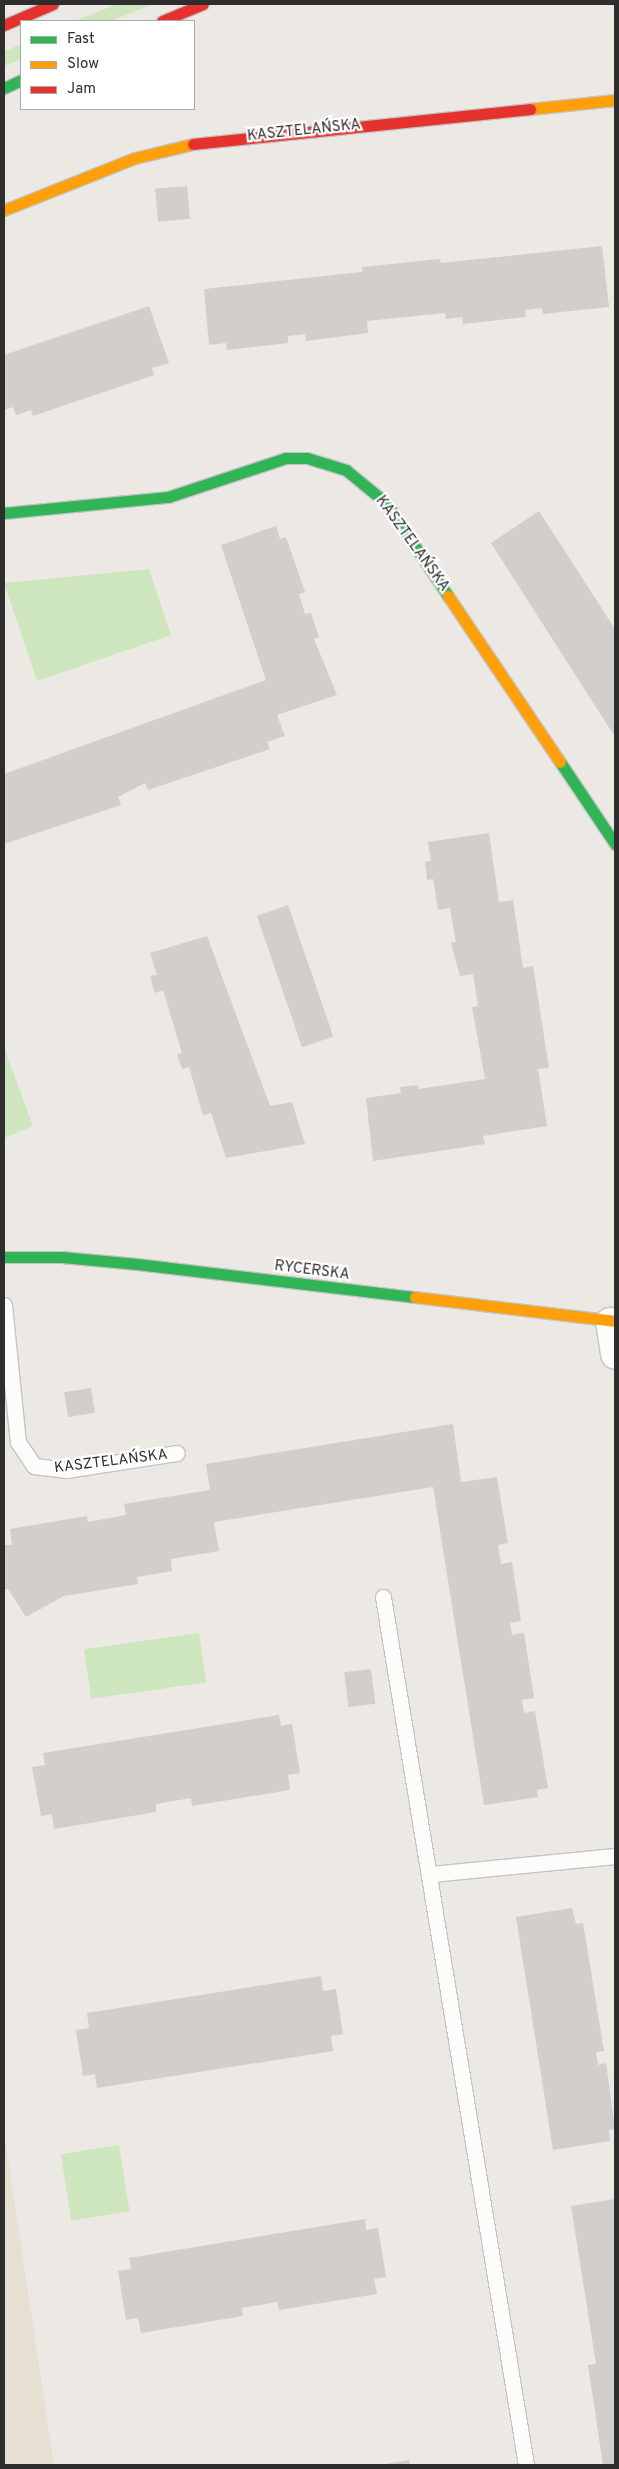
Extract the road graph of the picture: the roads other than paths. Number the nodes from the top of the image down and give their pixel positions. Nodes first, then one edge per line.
1 (53, 4) edge
2 (203, 4) edge
3 (164, 20) edge
4 (4, 25) edge
5 (20, 80) edge
6 (4, 88) edge
7 (615, 100) edge
8 (4, 210) edge
9 (4, 513) edge
10 (615, 844) edge
11 (4, 1257) edge
12 (4, 1305) edge
13 (612, 1322) edge
14 (615, 1355) edge
15 (176, 1453) dead end
16 (383, 1597) dead end
17 (615, 1856) edge
18 (431, 1874) junction
19 (526, 2465) edge

1 - 4 street
2 - 3 street
5 - 6 street
7 - 8 street, KASZTELAŃSKA
9 - 10 street, KASZTELAŃSKA
11 - 13 street, RYCERSKA
12 - 15 lane, KASZTELAŃSKA
13 - 14 street
16 - 18 lane
17 - 18 lane
18 - 19 lane

